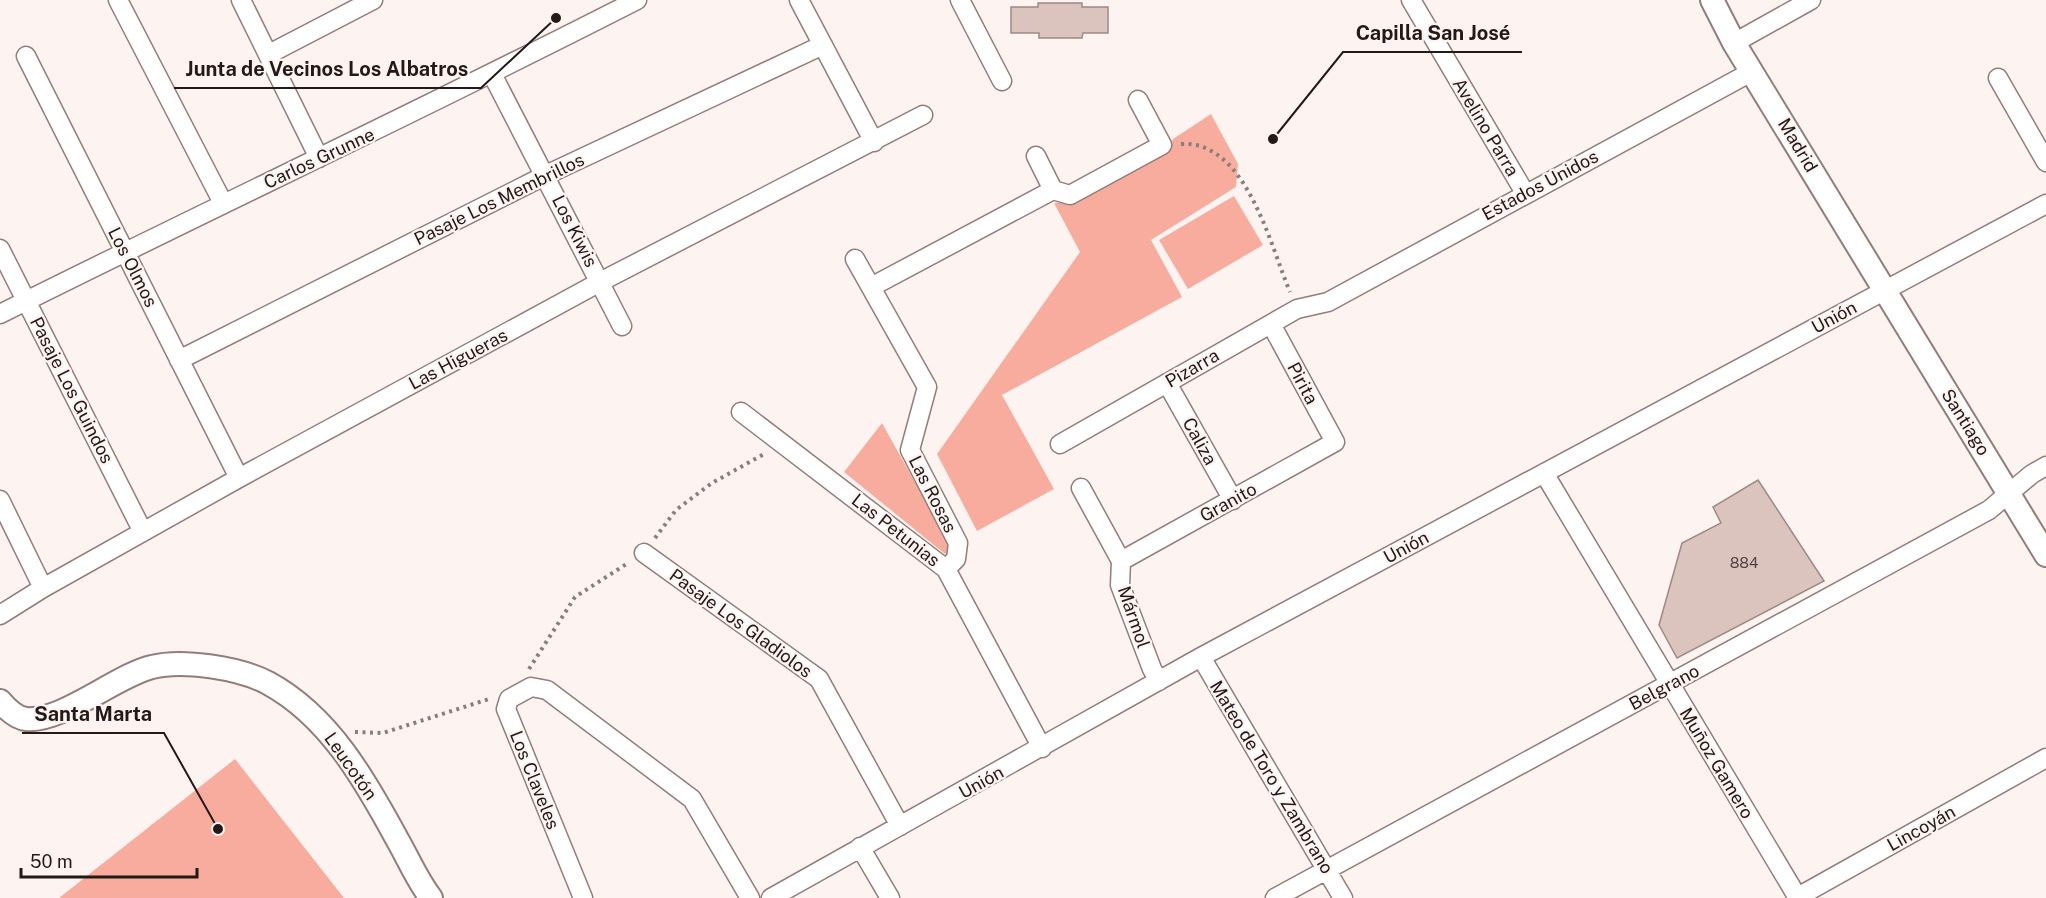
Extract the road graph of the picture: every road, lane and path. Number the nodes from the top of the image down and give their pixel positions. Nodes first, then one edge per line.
1 (118, 0) edge
2 (241, 0) edge
3 (373, 0) edge
4 (637, 0) edge
5 (799, 0) edge
6 (960, 0) edge
7 (1411, 0) edge
8 (1712, 0) edge
9 (1811, 0) edge
10 (1734, 42) junction
11 (823, 45) junction
12 (269, 54) junction
13 (26, 56) dead end
14 (1753, 71) junction
15 (492, 74) junction
16 (1998, 78) dead end
17 (1002, 81) dead end
18 (1138, 100) dead end
19 (923, 115) dead end
20 (874, 142) junction
21 (1194, 144) dead end
22 (1036, 156) dead end
23 (319, 159) junction
24 (2046, 162) edge
25 (546, 175) junction
26 (1053, 190) junction
27 (1525, 193) junction
28 (223, 203) junction
29 (2046, 204) edge
30 (0, 249) edge
31 (125, 250) junction
32 (855, 259) dead end
33 (600, 282) junction
34 (871, 287) junction
35 (1885, 290) junction
36 (27, 301) junction
37 (1328, 302) joint
38 (1297, 309) junction
39 (0, 314) edge
40 (1271, 324) junction
41 (622, 326) dead end
42 (179, 360) junction
43 (1167, 383) junction
44 (741, 412) dead end
45 (778, 440) junction
46 (1335, 442) joint
47 (1060, 444) dead end
48 (2046, 466) edge
49 (1544, 473) junction
50 (239, 478) junction
51 (1082, 488) dead end
52 (2010, 495) junction
53 (0, 500) edge
54 (1233, 500) junction
55 (143, 532) junction
56 (644, 553) junction
57 (2046, 555) edge
58 (1121, 561) junction
59 (946, 569) junction
60 (43, 588) junction
61 (0, 615) edge
62 (1202, 657) junction
63 (1160, 681) junction
64 (1670, 684) junction
65 (519, 692) junction
66 (0, 701) edge
67 (337, 741) junction
68 (1042, 748) junction
69 (2046, 758) edge
70 (900, 826) junction
71 (860, 847) junction
72 (1327, 869) junction
73 (431, 898) edge
74 (583, 898) edge
75 (750, 898) edge
76 (771, 898) edge
77 (890, 898) edge
78 (1275, 898) edge
79 (1343, 898) edge
80 (1797, 898) edge

1 - 28 street
2 - 12 street
3 - 12 street
4 - 15 street, Carlos Grunne
5 - 11 street
6 - 17 street
7 - 27 street, Avelino Parra
8 - 10 street, Madrid
9 - 10 street
10 - 14 street, Madrid
11 - 20 street
11 - 25 street, Pasaje Los Membrillos
12 - 23 street
13 - 31 street, Los Olmos
14 - 27 street, Estados Unidos
14 - 35 street, Madrid
15 - 23 street, Carlos Grunne
15 - 25 street, Los Kiwis
16 - 24 street
18 - 26 street
19 - 20 street, Las Higueras
20 - 33 street, Las Higueras
21 - 38 path
22 - 26 street
23 - 28 street, Carlos Grunne
25 - 33 street, Los Kiwis
25 - 42 street, Pasaje Los Membrillos
26 - 34 street
27 - 37 street, Estados Unidos
28 - 31 street, Carlos Grunne
29 - 35 street, Unión
30 - 36 street, Pasaje Los Guindos
31 - 36 street, Carlos Grunne
31 - 42 street, Los Olmos
32 - 34 street, Las Rosas
33 - 41 street, Los Kiwis
33 - 50 street, Las Higueras
34 - 59 street, Las Rosas
35 - 49 street, Unión
35 - 52 street, Santiago
36 - 39 street, Carlos Grunne
36 - 55 street, Pasaje Los Guindos
37 - 38 street, Pizarra
38 - 40 street, Pizarra
40 - 43 street, Pizarra
40 - 46 street, Pirita
42 - 50 street, Los Olmos
43 - 47 street, Pizarra
43 - 54 street, Caliza
44 - 45 street, Las Petunias
45 - 56 path
45 - 59 street, Las Petunias
46 - 54 street, Granito
48 - 52 street, Belgrano
49 - 62 street, Unión
49 - 64 street, Muñoz Gamero
50 - 55 street, Las Higueras
51 - 58 street, Mármol
52 - 57 street, Santiago
52 - 64 street, Belgrano
53 - 60 street
54 - 58 street, Granito
55 - 60 street, Las Higueras
56 - 65 path
56 - 70 street, Pasaje Los Gladiolos
58 - 63 street, Mármol
59 - 68 street, Las Petunias
60 - 61 street, Las Higueras
62 - 63 street, Unión
62 - 72 street, Mateo de Toro y Zambrano
63 - 68 street, Unión
64 - 72 street, Belgrano
64 - 80 street, Muñoz Gamero
65 - 67 path
65 - 74 street, Los Claveles
65 - 75 street
66 - 67 street, Leucotón
67 - 73 street, Leucotón
68 - 70 street, Unión
69 - 80 street, Lincoyán
70 - 71 street, Unión
71 - 76 street, Unión
71 - 77 street
72 - 78 street, Belgrano
72 - 79 street, Mateo de Toro y Zambrano

